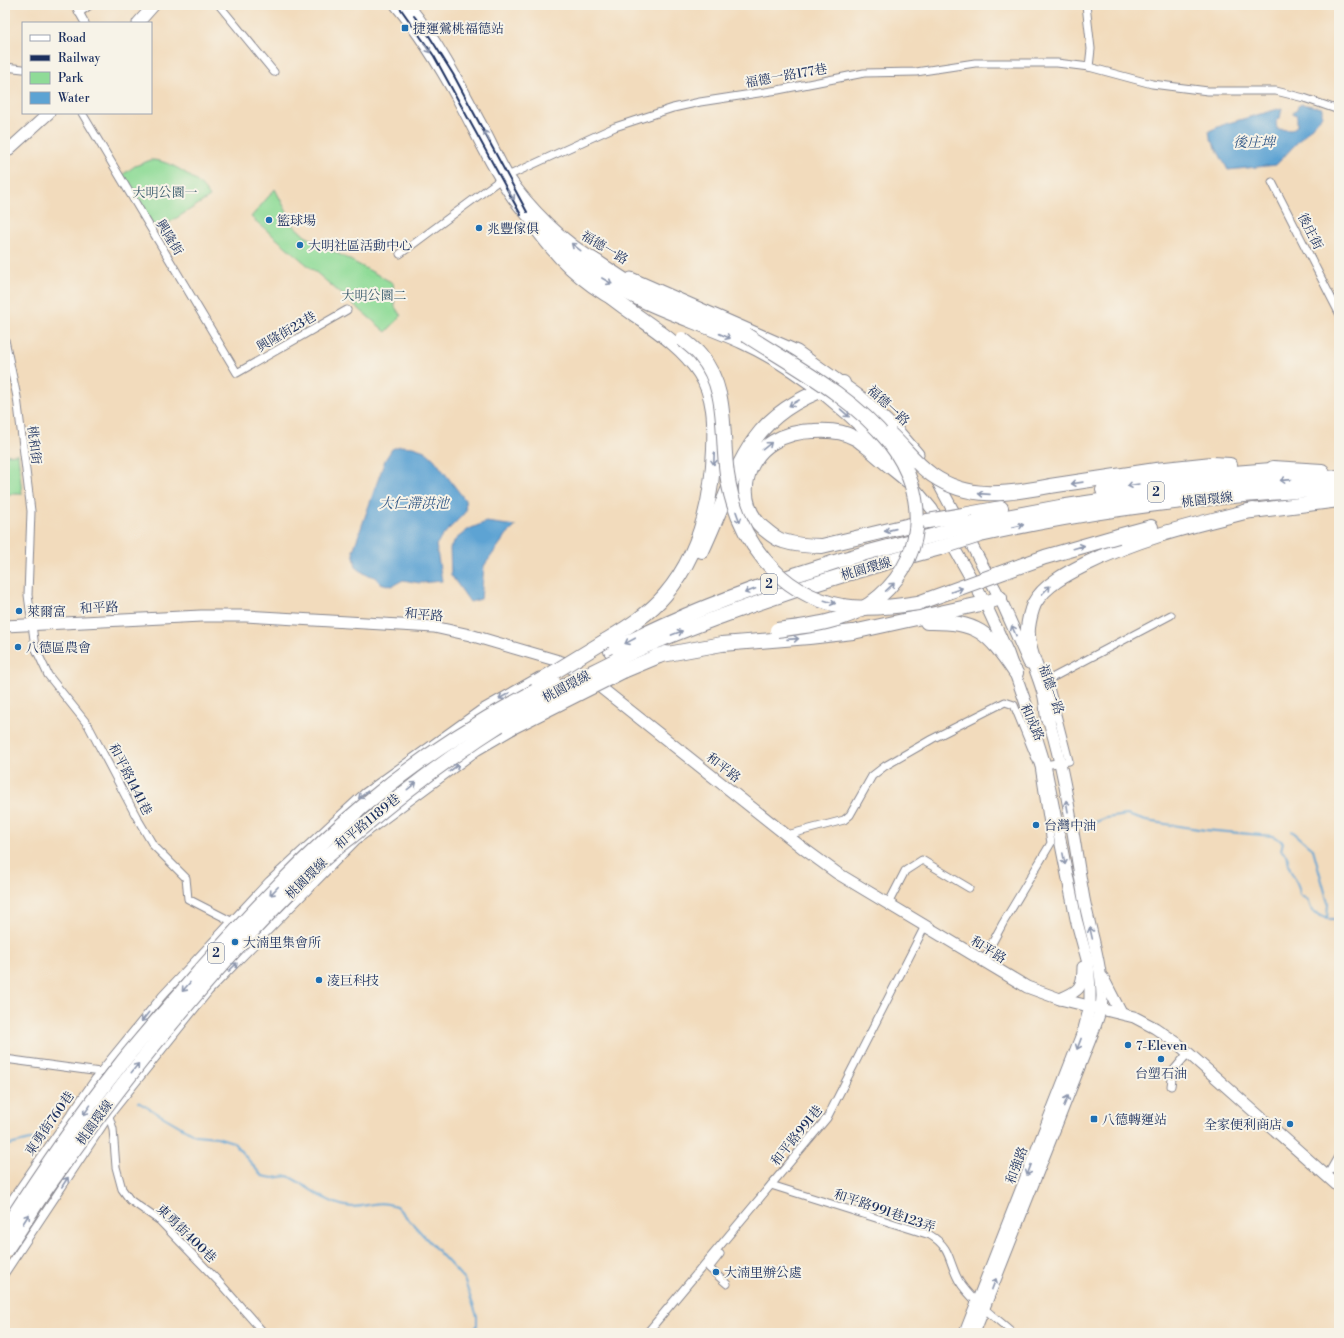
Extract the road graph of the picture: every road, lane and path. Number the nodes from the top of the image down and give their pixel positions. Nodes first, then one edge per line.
1 (75, 5) edge
2 (90, 5) edge
3 (146, 5) edge
4 (154, 5) edge
5 (219, 5) edge
6 (396, 5) edge
7 (408, 5) edge
8 (1086, 5) edge
9 (79, 13) junction
10 (84, 22) edge
11 (131, 22) edge
12 (139, 22) edge
13 (1089, 67) junction
14 (5, 68) edge
15 (22, 69) edge
16 (274, 72) dead end
17 (1336, 109) dead end
18 (48, 114) edge
19 (83, 114) edge
20 (5, 154) edge
21 (504, 177) junction
22 (1272, 182) dead end
23 (534, 224) junction
24 (400, 254) dead end
25 (592, 259) junction
26 (611, 297) junction
27 (348, 310) dead end
28 (1339, 313) edge
29 (746, 335) junction
30 (5, 340) edge
31 (820, 366) junction
32 (237, 373) joint
33 (803, 380) junction
34 (843, 383) junction
35 (818, 390) junction
36 (1283, 469) junction
37 (1339, 472) edge
38 (1339, 477) edge
39 (907, 480) junction
40 (1339, 489) edge
41 (1339, 500) edge
42 (1253, 510) junction
43 (977, 529) junction
44 (1000, 598) junction
45 (985, 603) junction
46 (1171, 615) dead end
47 (32, 625) junction
48 (886, 625) junction
49 (5, 626) edge
50 (614, 656) junction
51 (657, 656) junction
52 (562, 662) junction
53 (1016, 673) junction
54 (595, 683) junction
55 (1048, 719) junction
56 (1060, 763) junction
57 (1042, 766) junction
58 (787, 835) junction
59 (969, 888) dead end
60 (888, 904) junction
61 (1076, 919) junction
62 (231, 921) junction
63 (925, 926) junction
64 (984, 962) junction
65 (1100, 971) junction
66 (162, 996) junction
67 (1060, 999) junction
68 (1090, 1006) junction
69 (1101, 1008) junction
70 (1121, 1013) junction
71 (191, 1014) junction
72 (1188, 1053) junction
73 (5, 1059) edge
74 (100, 1072) junction
75 (1171, 1086) dead end
76 (109, 1116) junction
77 (1339, 1155) edge
78 (1327, 1176) junction
79 (771, 1185) junction
80 (1339, 1187) edge
81 (5, 1208) edge
82 (5, 1229) edge
83 (5, 1251) edge
84 (720, 1254) dead end
85 (5, 1273) edge
86 (727, 1284) dead end
87 (981, 1305) junction
88 (264, 1333) edge
89 (647, 1333) edge
90 (965, 1333) edge
91 (974, 1333) edge
92 (1013, 1333) edge

1 - 9 street
2 - 9 street
3 - 11 main road
4 - 12 main road
5 - 16 street
6 -> 21 main road, 福德一路
21 -> 7 main road, 福德一路
8 - 13 street
9 - 10 street
13 - 17 street, 福德一路177巷
13 - 21 street, 福德一路177巷
14 - 15 street
18 - 20 main road
19 - 32 street, 興隆街
21 -> 23 main road, 福德一路
21 - 24 street, 福德一路177巷
25 -> 21 main road, 福德一路
22 - 28 street, 後庄街
23 - 26 highway
23 -> 33 main road, 福德一路
25 - 29 highway
25 - 31 main road, 福德一路
26 -> 42 highway, bridge
26 -> 50 highway
27 - 32 street, 興隆街23巷
36 -> 29 highway, bridge
51 -> 29 highway, bridge
30 - 47 street, 桃和街
31 - 33 main road
31 - 34 main road, 福德一路
33 - 35 main road, 福德一路
34 - 35 highway
34 - 44 main road, 福德一路
35 -> 39 main road, 福德一路
35 -> 50 highway
36 - 37 highway
36 -> 39 highway, bridge
38 -> 43 highway, 桃園環線 / 2
39 - 45 main road, 福德一路
43 -> 40 highway, 桃園環線 / 2
41 - 42 highway
55 -> 42 highway
43 - 50 highway, 桃園環線 / 2, bridge
44 - 45 highway
55 -> 44 main road, 福德一路
45 - 48 highway
45 - 53 main road, 福德一路
46 - 56 street, 和成路
47 - 49 main road, 和平路
47 - 52 main road, 和平路
47 - 62 street, 和平路1441巷
51 -> 48 highway
48 - 53 highway
50 - 51 highway
50 -> 82 highway, 桃園環線 / 2, bridge
83 -> 50 highway, 桃園環線 / 2, bridge
52 - 54 main road, 和平路
52 -> 62 street, 和平路1189巷
53 - 57 main road, 福德一路
54 - 58 main road, 和平路
71 -> 54 street, 和平路1189巷
55 - 56 main road, 福德一路
56 - 57 street
65 -> 56 main road, 福德一路
57 - 58 street, 和成路
57 -> 61 main road, 福德一路
57 - 64 street, 和成路
58 - 60 main road, 和平路
59 - 60 street
60 - 63 main road, 和平路
61 - 67 main road
61 - 68 main road, 福德一路
62 - 66 street, 和平路1189巷
63 - 64 main road, 和平路
63 - 79 street, 和平路991巷
64 - 67 main road, 和平路
65 - 69 main road, 福德一路
65 - 70 main road
66 - 71 street
66 -> 74 street, 和平路1189巷
67 - 68 main road, 和平路
68 - 69 main road, 和平路
68 -> 87 main road, 和強路
69 - 70 main road, 和平路
87 -> 69 main road, 和強路
70 - 72 main road, 和平路
71 - 76 street, 和平路1189巷
72 - 75 street
72 - 78 main road, 和平路
73 - 74 street
74 - 76 street, 東勇街400巷
74 - 81 street, 東勇街760巷
85 -> 76 street, 和平路1189巷
76 - 88 street, 東勇街400巷
77 - 78 street
78 - 80 main road, 和平路
79 - 87 street, 和平路991巷123弄
79 - 89 street, 和平路991巷
84 - 86 street
87 - 90 main road, 和強路
87 - 91 main road, 和強路
87 - 92 street, 和平路991巷123弄

